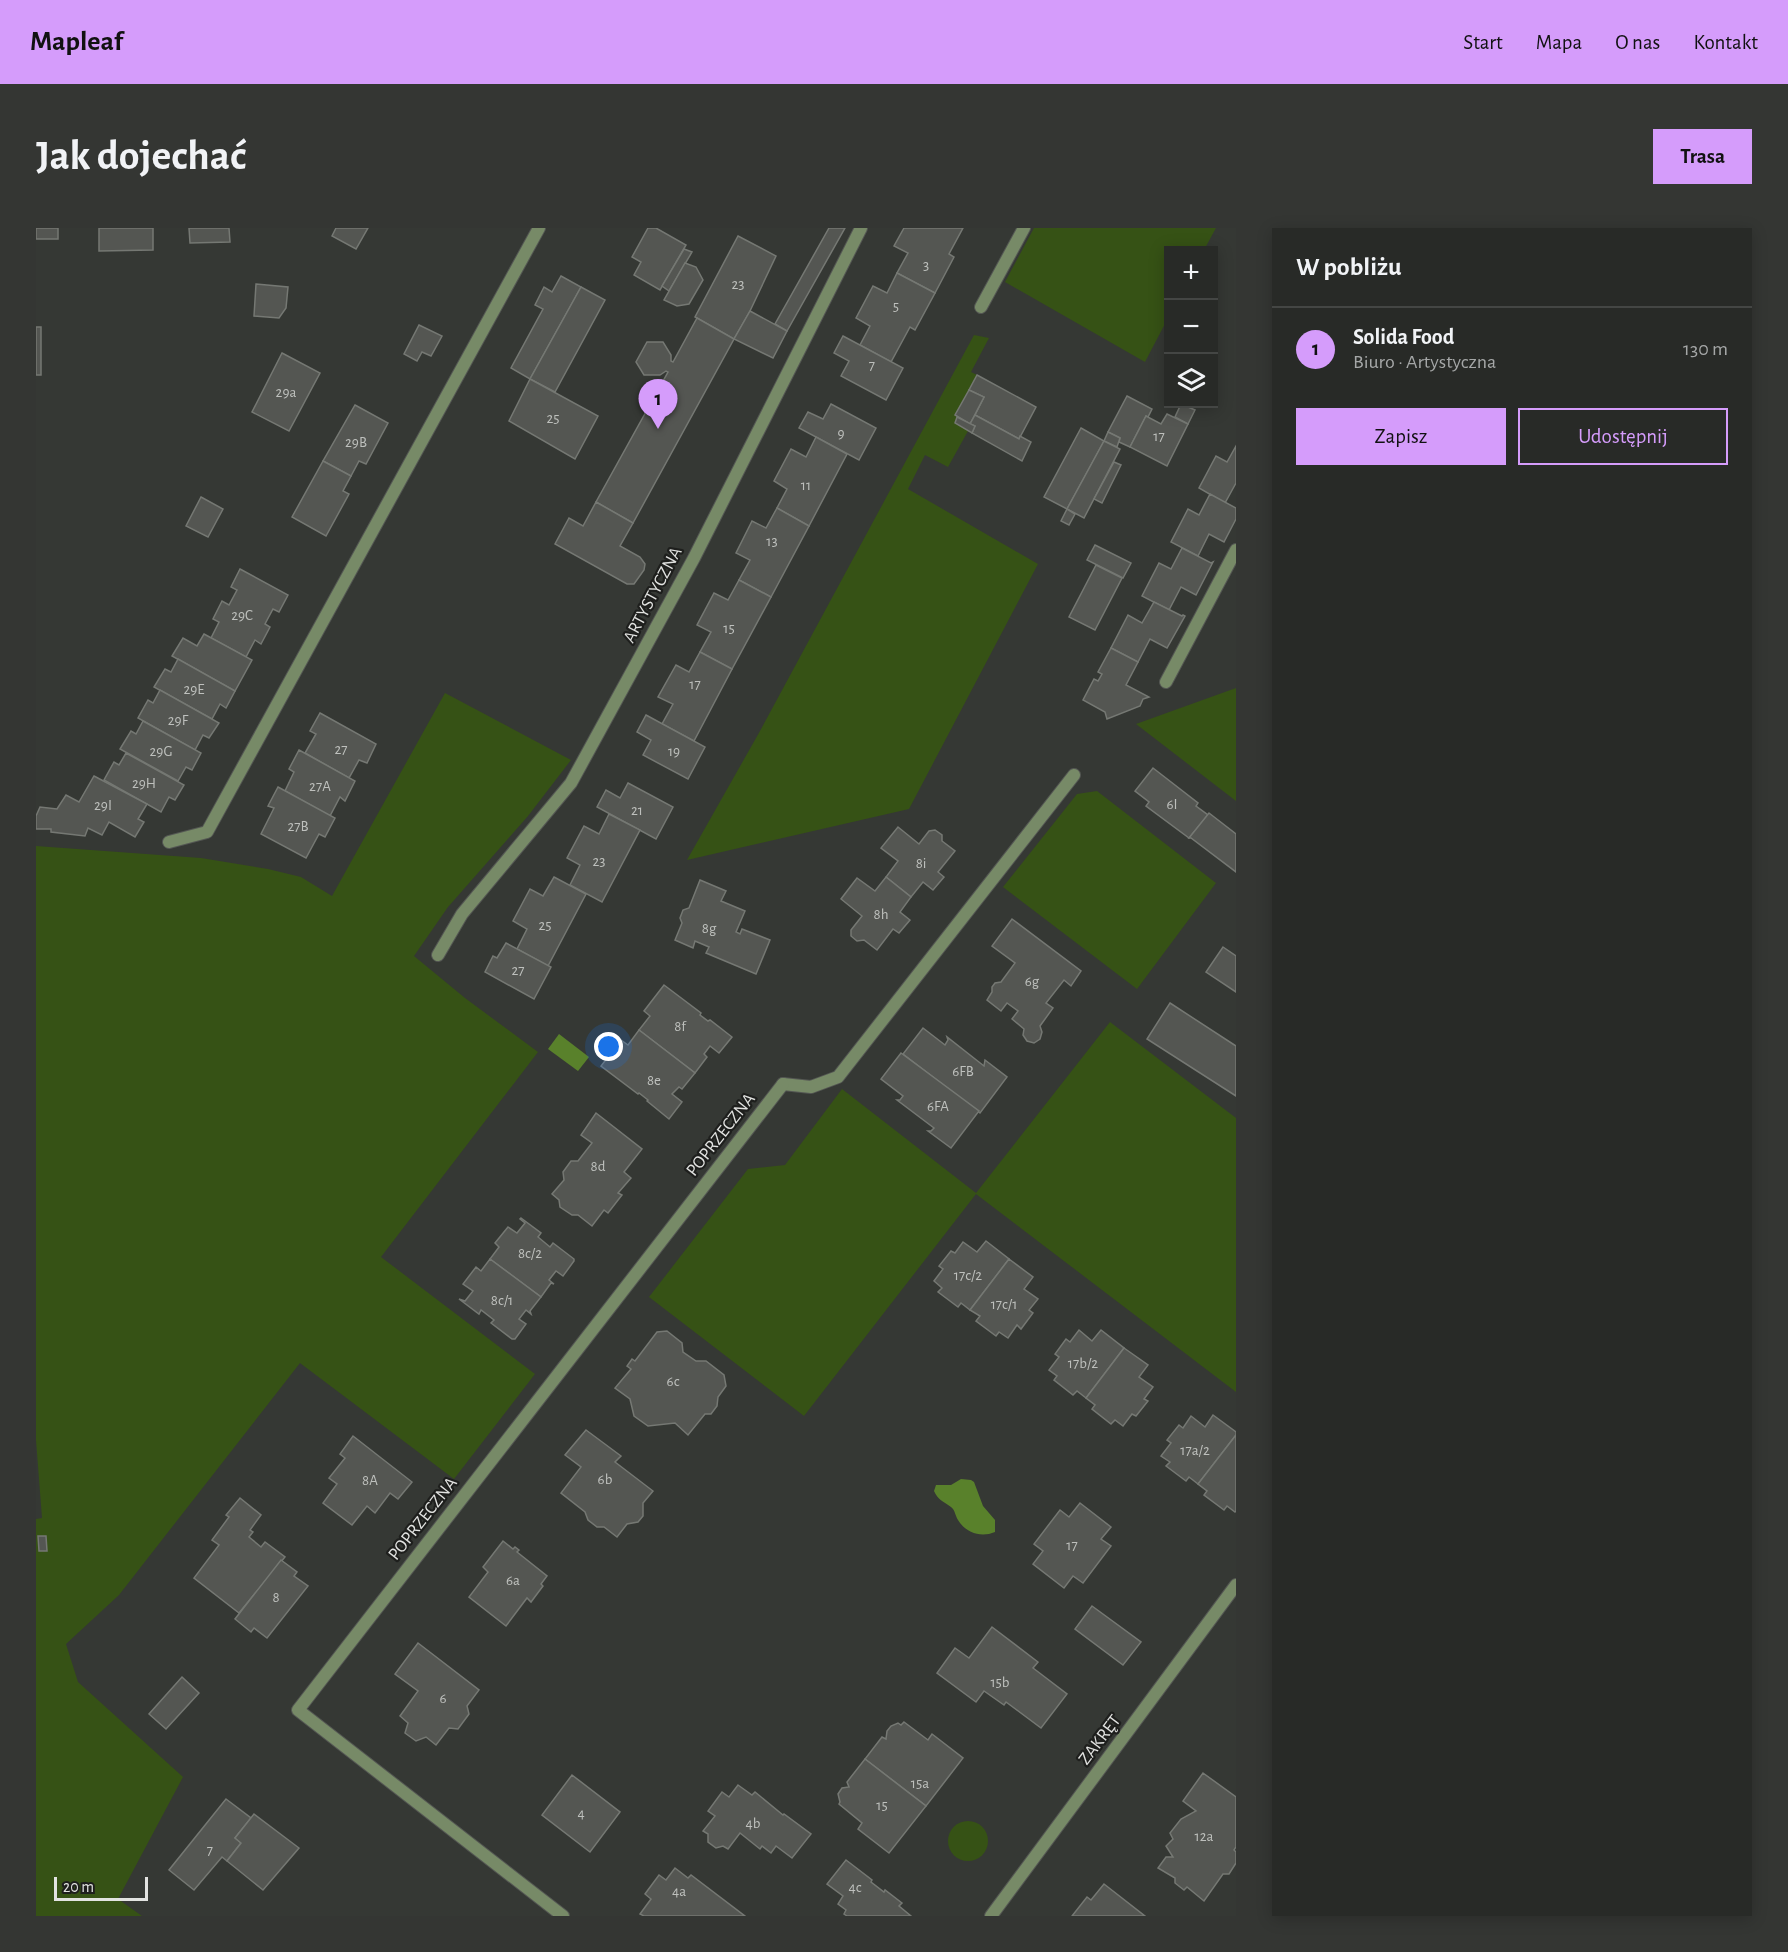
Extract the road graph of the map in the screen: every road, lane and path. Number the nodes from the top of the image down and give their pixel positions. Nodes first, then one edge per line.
1 (539, 228) edge
2 (861, 228) edge
3 (1024, 228) edge
4 (981, 308) dead end
5 (1236, 550) edge
6 (1166, 682) dead end
7 (1074, 775) dead end
8 (169, 843) dead end
9 (438, 955) dead end
10 (1236, 1585) edge
11 (563, 1916) edge
12 (991, 1916) edge

1 - 8 street
2 - 9 street, ARTYSTYCZNA
3 - 4 street
5 - 6 street
7 - 11 street, POPRZECZNA
10 - 12 street, ZAKRĘT

